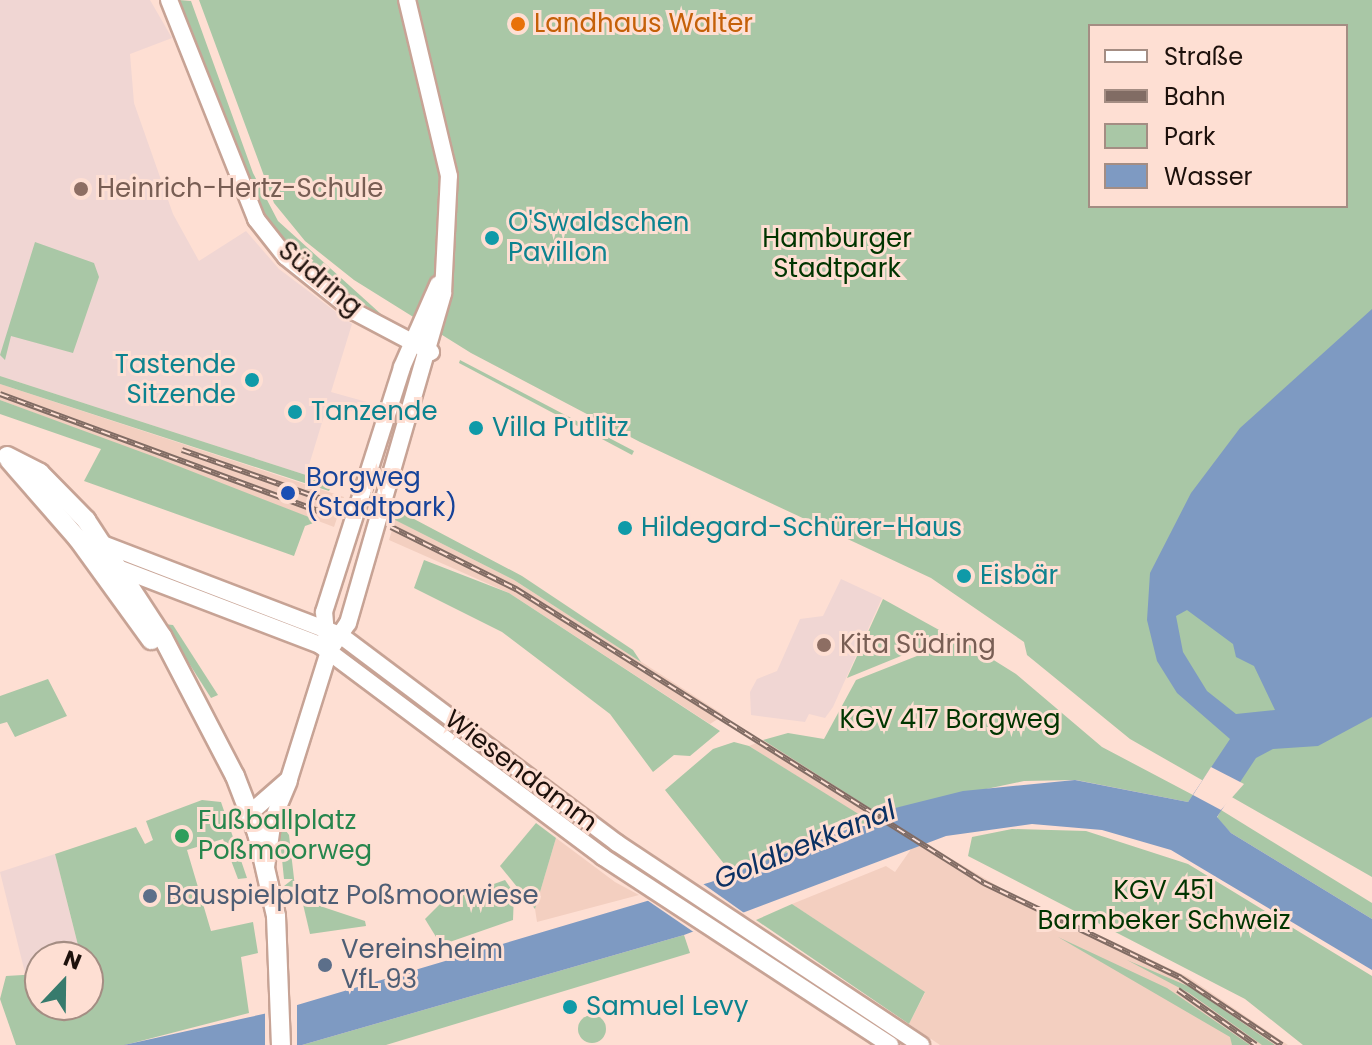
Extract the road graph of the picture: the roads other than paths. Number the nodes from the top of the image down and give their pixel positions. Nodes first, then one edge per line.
1 (169, 0) edge
2 (407, 0) edge
3 (444, 272) junction
4 (411, 341) junction
5 (431, 352) junction
6 (402, 367) junction
7 (424, 375) junction
8 (3, 453) edge
9 (91, 542) junction
10 (119, 570) junction
11 (162, 586) junction
12 (329, 596) junction
13 (354, 605) junction
14 (142, 606) junction
15 (324, 626) junction
16 (340, 635) junction
17 (329, 651) junction
18 (173, 662) junction
19 (289, 779) junction
20 (250, 813) junction
21 (266, 867) junction
22 (281, 1045) edge
23 (890, 1045) edge
24 (921, 1045) edge

1 - 4 street, Südring
2 - 3 street
3 - 4 street
3 - 5 street
4 - 5 street, Südring
4 - 6 street
5 - 7 street
6 - 7 street
6 - 12 street
7 - 13 street
8 - 9 main road
9 - 10 main road
9 - 15 street, Wiesendamm
9 - 18 main road
10 - 11 street, Wiesendamm
10 - 14 main road
11 - 14 street
11 - 17 street, Wiesendamm
12 - 13 street
12 - 15 street
13 - 16 street
14 - 18 main road
15 - 16 street, Wiesendamm
15 - 17 street
16 - 17 street
16 - 24 street, Wiesendamm
17 - 19 street
17 - 23 street, Wiesendamm
18 - 20 main road
19 - 20 street
19 - 21 street
20 - 21 main road
21 - 22 main road

